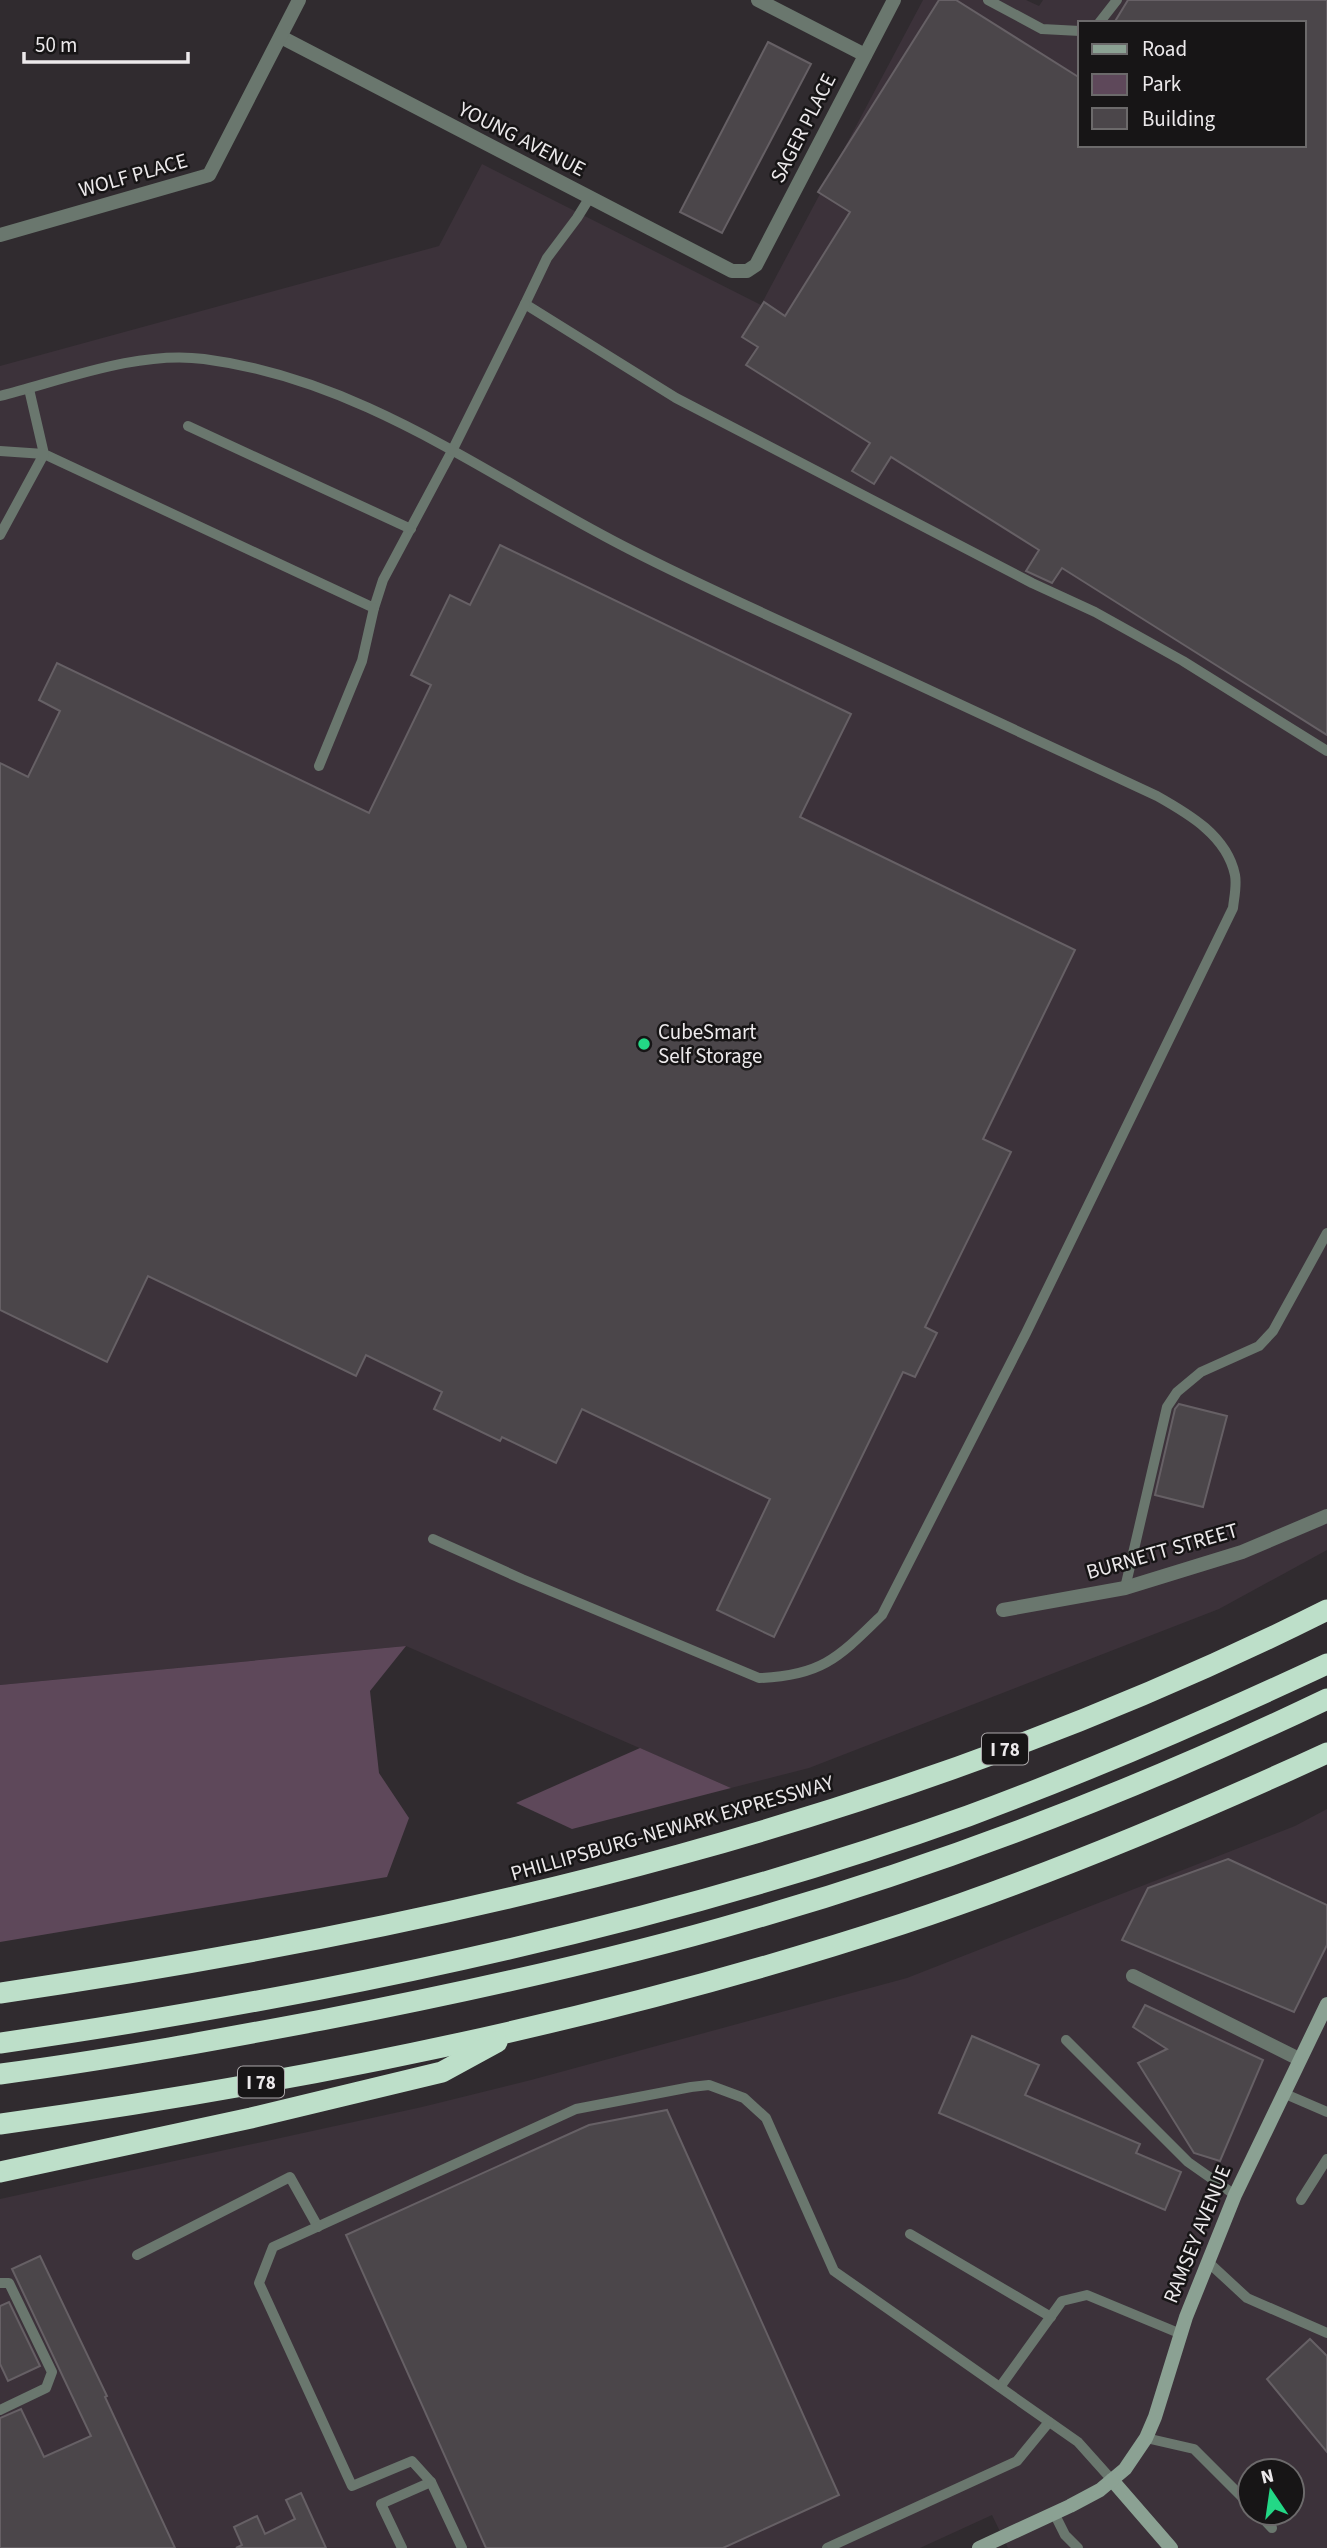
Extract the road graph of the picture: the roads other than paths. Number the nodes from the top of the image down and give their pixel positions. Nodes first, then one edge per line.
1 (299, 0) edge
2 (758, 0) edge
3 (894, 0) edge
4 (988, 0) edge
5 (1117, 0) edge
6 (1101, 21) edge
7 (1078, 32) edge
8 (281, 37) junction
9 (865, 55) junction
10 (590, 197) junction
11 (0, 235) edge
12 (747, 271) joint
13 (525, 304) junction
14 (29, 389) junction
15 (0, 396) edge
16 (188, 426) dead end
17 (453, 449) junction
18 (0, 451) edge
19 (44, 454) junction
20 (411, 529) junction
21 (0, 535) edge
22 (374, 608) junction
23 (1327, 751) edge
24 (319, 766) dead end
25 (1327, 1233) edge
26 (1327, 1516) edge
27 (433, 1539) dead end
28 (1125, 1588) junction
29 (1003, 1610) dead end
30 (1327, 1610) edge
31 (1327, 1664) edge
32 (1327, 1699) edge
33 (1327, 1753) edge
34 (1133, 1976) dead end
35 (0, 1993) edge
36 (1327, 2004) edge
37 (521, 2029) junction
38 (1066, 2040) dead end
39 (0, 2043) edge
40 (1299, 2059) junction
41 (0, 2074) edge
42 (1283, 2093) junction
43 (1327, 2112) edge
44 (0, 2124) edge
45 (1327, 2159) edge
46 (0, 2172) edge
47 (1235, 2195) junction
48 (1301, 2200) dead end
49 (318, 2227) junction
50 (910, 2234) dead end
51 (137, 2255) dead end
52 (1208, 2262) junction
53 (0, 2283) edge
54 (1051, 2316) junction
55 (1327, 2333) edge
56 (1181, 2334) junction
57 (1000, 2388) junction
58 (0, 2410) edge
59 (1049, 2422) junction
60 (1146, 2438) junction
61 (1112, 2480) junction
62 (430, 2482) junction
63 (1236, 2491) edge
64 (1054, 2513) junction
65 (402, 2548) edge
66 (463, 2548) edge
67 (827, 2548) edge
68 (979, 2548) edge
69 (1078, 2548) edge
70 (1171, 2548) edge

1 - 8 street, WOLF PLACE
2 - 9 street
3 - 9 street, SAGER PLACE
4 - 7 lane
5 - 6 lane
8 - 10 street, YOUNG AVENUE
8 - 11 street, WOLF PLACE
9 - 12 street, SAGER PLACE
10 - 12 street, YOUNG AVENUE
10 - 13 lane
13 - 17 lane
13 - 23 lane
14 - 15 lane
14 - 17 lane
14 - 19 lane
16 - 20 lane
17 - 20 lane
17 - 27 lane
18 - 19 lane
19 - 21 lane
19 - 22 lane
20 - 22 lane
22 - 24 lane
25 - 28 lane
26 - 28 street, BURNETT STREET
28 - 29 street, BURNETT STREET
30 - 35 highway, PHILLIPSBURG-NEWARK EXPRESSWAY / I 78
31 - 39 highway, I 78
32 - 41 highway, I 78
33 - 37 highway, I 78
34 - 40 street
36 - 40 street, RAMSEY AVENUE
37 - 44 highway, I 78
37 - 46 highway
38 - 47 lane
40 - 42 street, RAMSEY AVENUE
42 - 43 lane
42 - 47 street, RAMSEY AVENUE
45 - 48 lane
47 - 52 street, RAMSEY AVENUE
49 - 51 lane
49 - 57 lane
49 - 62 lane
50 - 54 lane
52 - 55 lane
52 - 56 street, RAMSEY AVENUE
53 - 58 lane
54 - 56 lane
54 - 57 lane
56 - 60 street, RAMSEY AVENUE
57 - 59 lane
59 - 61 lane
59 - 67 lane
60 - 61 street, RAMSEY AVENUE
60 - 63 lane
61 - 64 street, RAMSEY AVENUE
61 - 70 street
62 - 65 lane
62 - 66 lane
64 - 68 street, RAMSEY AVENUE
64 - 69 lane

